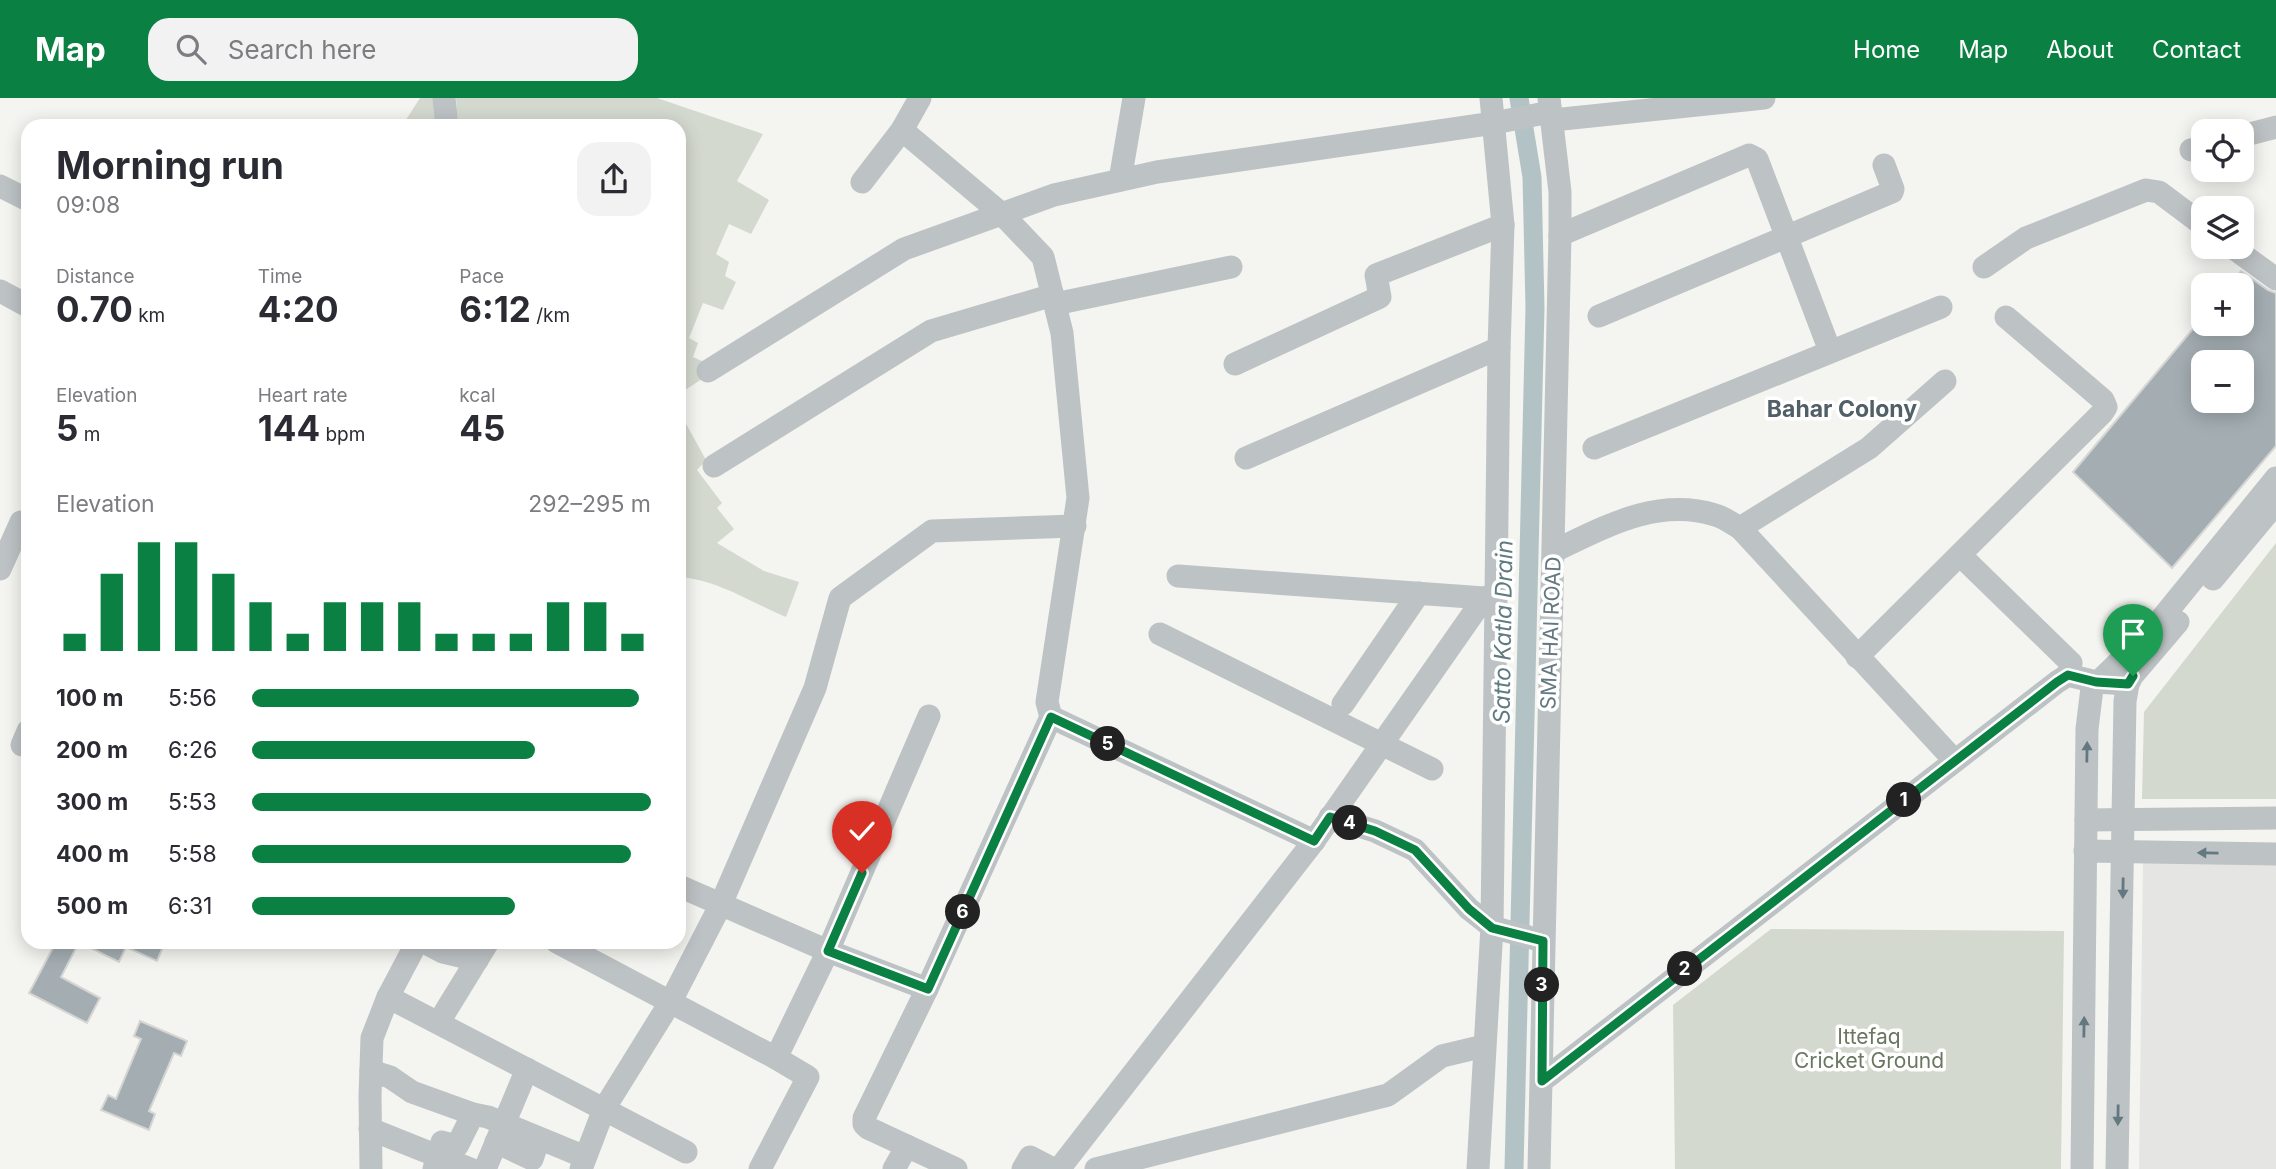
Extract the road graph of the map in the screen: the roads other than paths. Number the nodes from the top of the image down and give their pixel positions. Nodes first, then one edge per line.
1 (444, 98) edge
2 (920, 98) edge
3 (1134, 98) edge
4 (1491, 98) edge
5 (1763, 98) edge
6 (1548, 111) edge
7 (446, 119) edge
8 (1501, 122) junction
9 (2276, 127) edge
10 (902, 130) junction
11 (2254, 133) edge
12 (1884, 165) dead end
13 (1120, 180) junction
14 (862, 182) dead end
15 (0, 186) edge
16 (21, 196) edge
17 (1003, 215) junction
18 (2191, 216) edge
19 (1503, 225) junction
20 (1560, 235) junction
21 (1787, 237) junction
22 (2248, 259) edge
23 (1231, 267) dead end
24 (1984, 267) dead end
25 (2276, 279) edge
26 (1, 293) edge
27 (1054, 300) junction
28 (21, 303) edge
29 (1941, 307) dead end
30 (1599, 316) dead end
31 (2006, 317) dead end
32 (1499, 348) junction
33 (1830, 351) junction
34 (1235, 364) dead end
35 (708, 371) dead end
36 (1945, 381) dead end
37 (1594, 448) dead end
38 (1246, 458) dead end
39 (714, 466) dead end
40 (2276, 478) edge
41 (2276, 503) edge
42 (16, 521) edge
43 (1075, 526) junction
44 (1740, 528) junction
45 (1554, 551) junction
46 (1960, 555) junction
47 (0, 569) edge
48 (1178, 576) dead end
49 (1419, 593) junction
50 (1490, 596) junction
51 (1160, 634) dead end
52 (1857, 657) junction
53 (2068, 675) junction
54 (2096, 682) junction
55 (2128, 684) junction
56 (1343, 704) dead end
57 (929, 716) dead end
58 (1051, 717) junction
59 (1381, 745) junction
60 (1954, 760) junction
61 (1432, 769) dead end
62 (1330, 817) junction
63 (2276, 818) edge
64 (2086, 820) junction
65 (2124, 820) junction
66 (1314, 841) junction
67 (2085, 851) junction
68 (2123, 852) junction
69 (2276, 854) edge
70 (686, 889) edge
71 (721, 904) junction
72 (1498, 930) junction
73 (1537, 940) junction
74 (413, 949) edge
75 (439, 949) edge
76 (570, 949) edge
77 (482, 951) edge
78 (828, 951) junction
79 (928, 989) junction
80 (388, 997) junction
81 (671, 1001) junction
82 (445, 1012) dead end
83 (1484, 1046) junction
84 (776, 1058) junction
85 (527, 1069) junction
86 (371, 1071) junction
87 (1542, 1081) junction
88 (604, 1109) junction
89 (473, 1114) junction
90 (370, 1129) junction
91 (500, 1133) junction
92 (907, 1146) junction
93 (686, 1152) dead end
94 (436, 1163) edge
95 (583, 1163) edge
96 (371, 1169) edge
97 (470, 1169) edge
98 (485, 1169) edge
99 (760, 1169) edge
100 (894, 1169) edge
101 (956, 1169) edge
102 (1023, 1169) edge
103 (1053, 1169) edge
104 (1059, 1169) edge
105 (1096, 1169) edge
106 (1478, 1169) edge
107 (1539, 1169) edge
108 (2082, 1169) edge
109 (2117, 1169) edge

1 - 7 street
2 - 10 street
3 - 13 street
4 - 8 street
5 - 6 street
6 - 8 street
6 - 20 street, SMA HAI ROAD
8 - 13 street
8 - 19 street
9 - 11 street
10 - 14 street
10 - 17 street
12 - 21 street
13 - 17 street
15 - 16 street
17 - 27 street
17 - 35 street
18 - 24 street
19 - 32 street
19 - 34 street
20 - 21 street
20 - 45 street, SMA HAI ROAD
21 - 30 street
21 - 33 street
22 - 25 street
23 - 27 street
26 - 28 street
27 - 39 street
27 - 43 street
29 - 33 street
31 - 46 street
32 - 38 street
32 - 50 street
33 - 37 street
36 - 44 street
40 - 54 street
41 - 55 street
42 - 47 street
43 - 58 street
43 - 71 street
44 - 45 street
44 - 52 street
45 - 73 street, SMA HAI ROAD
46 - 52 street
46 - 53 street
48 - 49 street
49 - 50 street
49 - 56 street
50 - 59 street
50 - 72 street
51 - 59 street
52 - 60 street
53 - 54 street
53 - 60 street
54 - 55 street
64 -> 54 street
55 - 65 street
57 - 78 street
58 - 66 street
58 - 79 street
59 - 61 street
59 - 62 street
60 - 87 street
62 - 66 street
62 - 72 street
63 - 65 street
64 - 65 street
64 - 67 street
65 - 68 street
66 - 104 street
67 - 68 street
108 -> 67 street
69 -> 68 street
68 -> 109 street
70 - 71 street
71 - 78 street
71 - 81 street
72 - 73 street
72 - 83 street
73 - 87 street, SMA HAI ROAD
74 - 80 street
75 - 77 street
76 - 81 street
77 - 82 street
78 - 79 street
78 - 84 street
79 - 92 street
80 - 85 street
80 - 86 street
81 - 84 street
81 - 88 street
83 - 105 street
83 - 106 street
84 - 99 street
85 - 88 street
85 - 91 street
86 - 89 street
86 - 90 street
87 - 107 street, SMA HAI ROAD
88 - 93 street
88 - 95 street
89 - 91 street
89 - 94 street
90 - 94 street
90 - 96 street
91 - 95 street
91 - 98 street
92 - 100 street
92 - 101 street
94 - 97 street
102 - 103 street

